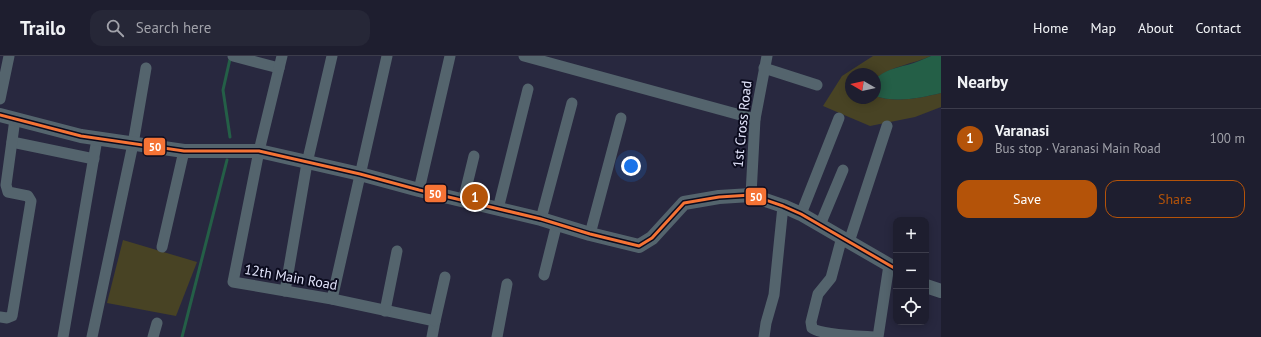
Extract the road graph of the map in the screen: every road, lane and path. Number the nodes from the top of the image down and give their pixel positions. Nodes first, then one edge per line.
1 (9, 56) edge
2 (282, 56) edge
3 (332, 56) edge
4 (387, 56) edge
5 (450, 56) edge
6 (524, 56) edge
7 (767, 56) edge
8 (236, 57) edge
9 (146, 68) dead end
10 (279, 68) junction
11 (764, 68) junction
12 (817, 85) dead end
13 (528, 89) dead end
14 (0, 99) edge
15 (572, 103) dead end
16 (0, 116) edge
17 (621, 118) dead end
18 (839, 118) dead end
19 (15, 119) junction
20 (755, 119) junction
21 (887, 126) dead end
22 (97, 139) junction
23 (12, 142) junction
24 (132, 144) junction
25 (184, 151) junction
26 (259, 151) junction
27 (474, 156) dead end
28 (94, 159) junction
29 (307, 163) junction
30 (843, 170) dead end
31 (360, 174) junction
32 (419, 190) junction
33 (751, 195) junction
34 (463, 200) junction
35 (783, 206) junction
36 (498, 208) junction
37 (801, 214) junction
38 (541, 219) junction
39 (557, 224) junction
40 (820, 225) junction
41 (590, 234) junction
42 (845, 239) junction
43 (162, 247) dead end
44 (397, 251) dead end
45 (893, 267) edge
46 (544, 275) dead end
47 (445, 277) dead end
48 (507, 284) dead end
49 (929, 287) edge
50 (285, 291) junction
51 (941, 291) edge
52 (332, 300) junction
53 (385, 311) junction
54 (0, 317) edge
55 (435, 321) junction
56 (157, 323) dead end
57 (64, 337) edge
58 (92, 337) edge
59 (153, 337) edge
60 (432, 337) edge
61 (497, 337) edge
62 (764, 337) edge
63 (877, 337) edge

1 - 14 street
2 - 10 street
3 - 29 street
4 - 31 street
5 - 32 street
6 - 20 street
7 - 11 street, 1st Cross Road
8 - 10 street
9 - 24 street
10 - 26 street
11 - 12 street
11 - 20 street, 1st Cross Road
13 - 36 street
15 - 38 street
16 - 19 street
17 - 41 street
18 - 37 street
19 - 22 street
19 - 23 street
20 - 33 street, 1st Cross Road
21 - 42 street
22 - 24 street
22 - 28 street
23 - 28 street
23 - 54 street
24 - 25 street
24 - 58 street
25 - 26 street
25 - 43 street
26 - 29 street
26 - 50 street, 12th Main Road
27 - 34 street
28 - 57 street
29 - 31 street
29 - 50 street
30 - 40 street
31 - 32 street
31 - 52 street
32 - 34 street
33 - 35 street
33 - 41 street
34 - 36 street
35 - 37 street
35 - 62 street
36 - 38 street
37 - 40 street
38 - 39 street
39 - 41 street
39 - 46 street
40 - 42 street
42 - 45 street
42 - 63 street
44 - 53 street
45 - 63 street
47 - 55 street
48 - 61 street
49 - 51 street
50 - 52 street, 12th Main Road
52 - 53 street, 12th Main Road
53 - 55 street, 12th Main Road
55 - 60 street
56 - 59 street

